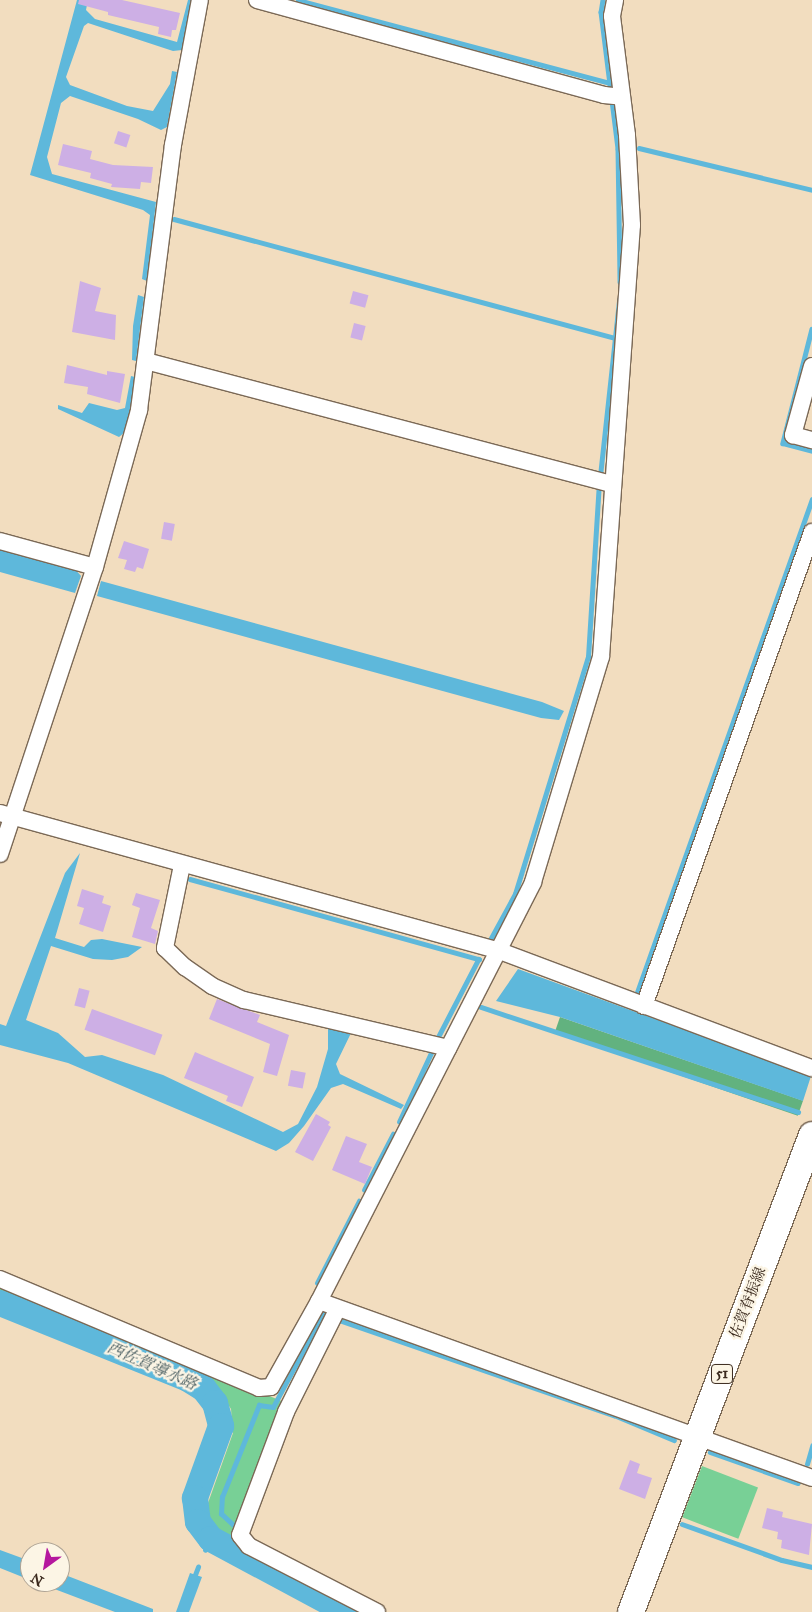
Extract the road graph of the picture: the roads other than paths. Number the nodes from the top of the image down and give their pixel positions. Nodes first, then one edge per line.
1 (200, 0) edge
2 (257, 0) edge
3 (615, 0) edge
4 (622, 97) junction
5 (146, 361) junction
6 (812, 366) edge
7 (812, 440) edge
8 (612, 484) junction
9 (812, 532) edge
10 (0, 541) edge
11 (95, 568) junction
12 (5, 814) edge
13 (0, 854) edge
14 (182, 865) junction
15 (500, 950) junction
16 (644, 1006) junction
17 (448, 1048) junction
18 (812, 1068) edge
19 (812, 1135) edge
20 (0, 1279) edge
21 (319, 1301) junction
22 (334, 1316) junction
23 (697, 1438) junction
24 (812, 1478) edge
25 (377, 1612) edge
26 (631, 1612) edge

1 - 5 street
2 - 4 street
3 - 4 street
4 - 8 street
5 - 8 street
5 - 11 street
6 - 7 street
8 - 15 street
9 - 16 street
10 - 11 street
11 - 12 street
12 - 13 street
12 - 14 street
14 - 15 street
14 - 17 street
15 - 16 street
15 - 17 street
16 - 18 street
17 - 21 street
19 - 23 main road, 佐賀脊振線 / 51
20 - 21 street
21 - 22 street
22 - 23 street
22 - 25 street
23 - 24 street
23 - 26 main road, 佐賀脊振線 / 51

